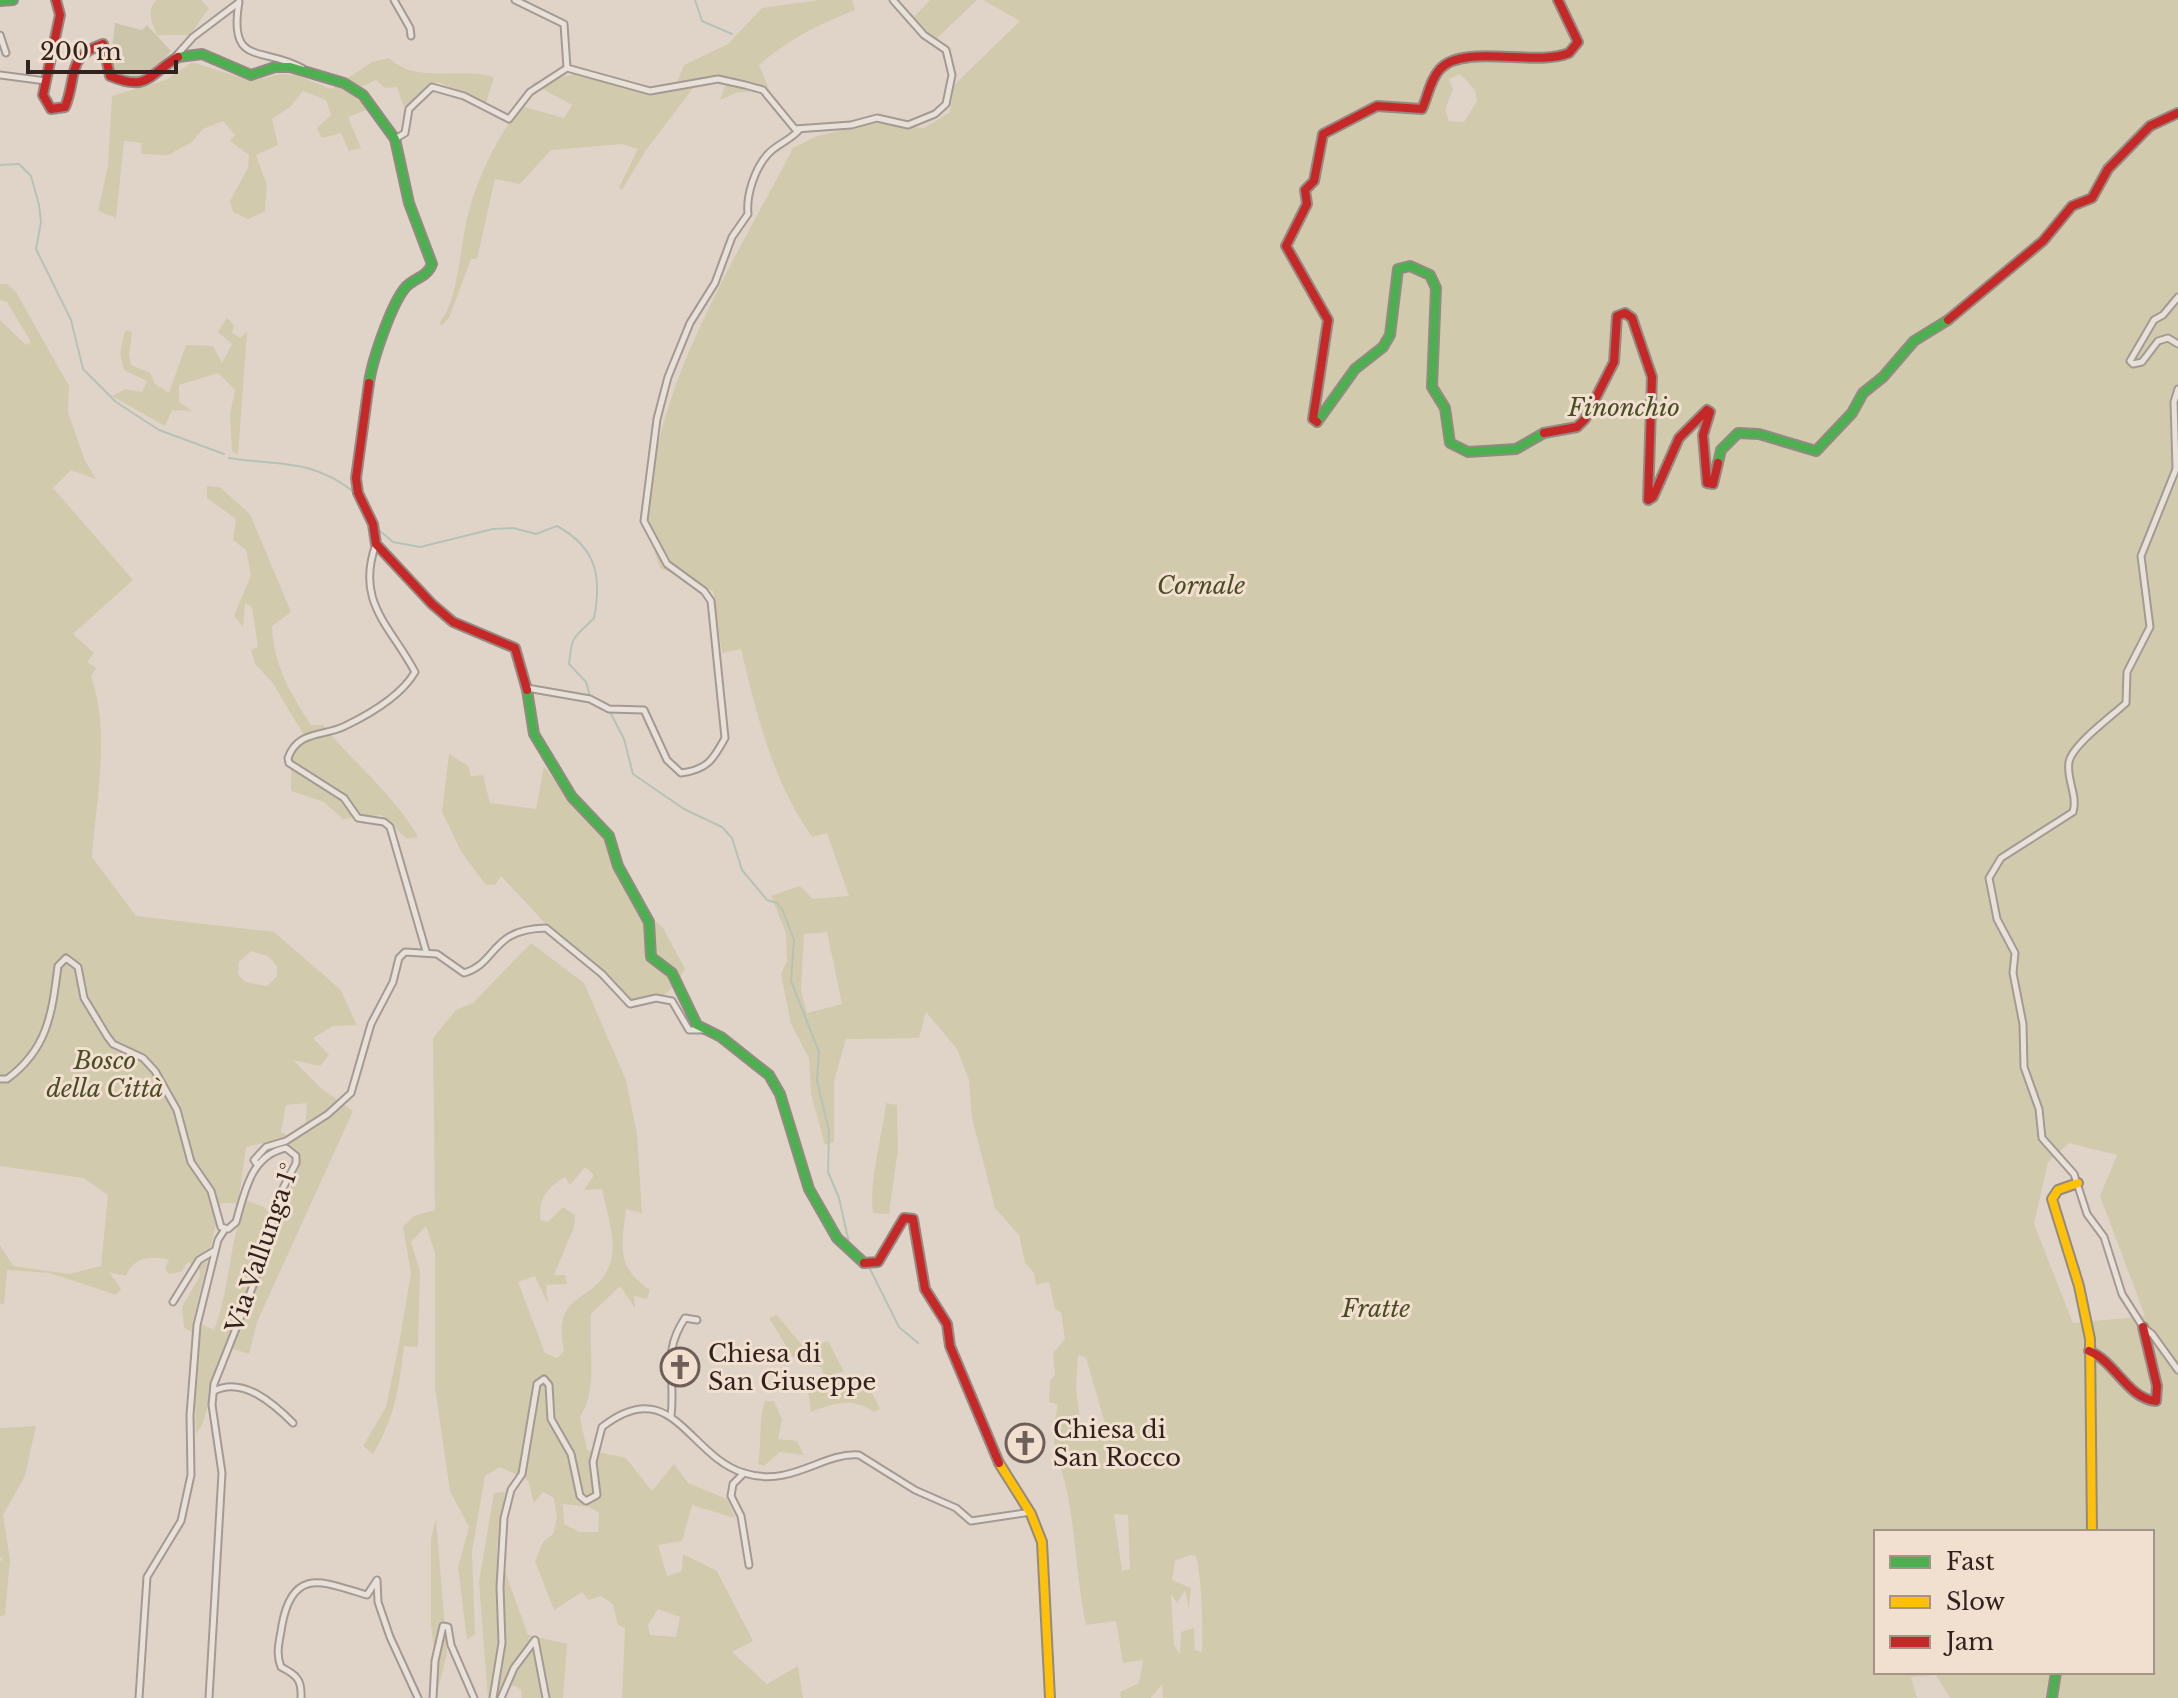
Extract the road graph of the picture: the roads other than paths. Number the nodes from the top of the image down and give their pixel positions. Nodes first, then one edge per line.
1 (13, 0) edge
2 (56, 0) edge
3 (394, 0) edge
4 (515, 0) edge
5 (893, 0) edge
6 (1558, 0) edge
7 (240, 1) edge
8 (1, 3) edge
9 (0, 35) edge
10 (411, 36) dead end
11 (6, 53) dead end
12 (169, 64) junction
13 (567, 68) junction
14 (309, 74) junction
15 (0, 75) edge
16 (46, 81) junction
17 (2178, 113) edge
18 (800, 129) junction
19 (395, 139) junction
20 (2178, 297) edge
21 (2178, 344) edge
22 (2178, 389) edge
23 (376, 544) junction
24 (527, 688) junction
25 (426, 951) junction
26 (710, 1030) junction
27 (0, 1079) edge
28 (256, 1163) junction
29 (2078, 1183) junction
30 (225, 1229) junction
31 (215, 1251) junction
32 (173, 1302) dead end
33 (697, 1320) dead end
34 (2143, 1327) junction
35 (2089, 1351) junction
36 (2178, 1370) edge
37 (213, 1392) junction
38 (671, 1416) junction
39 (293, 1423) dead end
40 (744, 1473) junction
41 (1030, 1511) junction
42 (2092, 1530) edge
43 (749, 1565) dead end
44 (2056, 1674) edge
45 (139, 1698) edge
46 (209, 1698) edge
47 (301, 1698) edge
48 (418, 1698) edge
49 (433, 1698) edge
50 (474, 1698) edge
51 (493, 1698) edge
52 (501, 1698) edge
53 (546, 1698) edge
54 (1050, 1698) edge
55 (2052, 1698) edge

1 - 8 street
2 - 16 street
3 - 10 street
4 - 13 street
5 - 18 street
6 - 17 street
7 - 12 street
7 - 14 street
9 - 11 street
12 - 14 street
12 - 16 street
13 - 18 street
13 - 19 street
14 - 19 street
15 - 16 street
18 - 24 street
19 - 23 street
20 - 21 street
22 - 29 street
23 - 24 street
23 - 25 street
24 - 26 street
25 - 26 street
25 - 28 street
26 - 41 street
27 - 30 street, Via Vallunga 1°
28 - 30 street, Via Vallunga 1°
28 - 37 street, Via Vallunga 1°
29 - 34 street
29 - 35 street
30 - 31 street
31 - 32 street
31 - 45 street
33 - 38 street
34 - 35 street
34 - 36 street
35 - 42 street
37 - 39 street
37 - 46 street, Via Vallunga 1°
38 - 40 street
38 - 51 street
40 - 41 street
40 - 43 street
41 - 54 street
44 - 55 street
47 - 48 street
49 - 50 street
52 - 53 street

